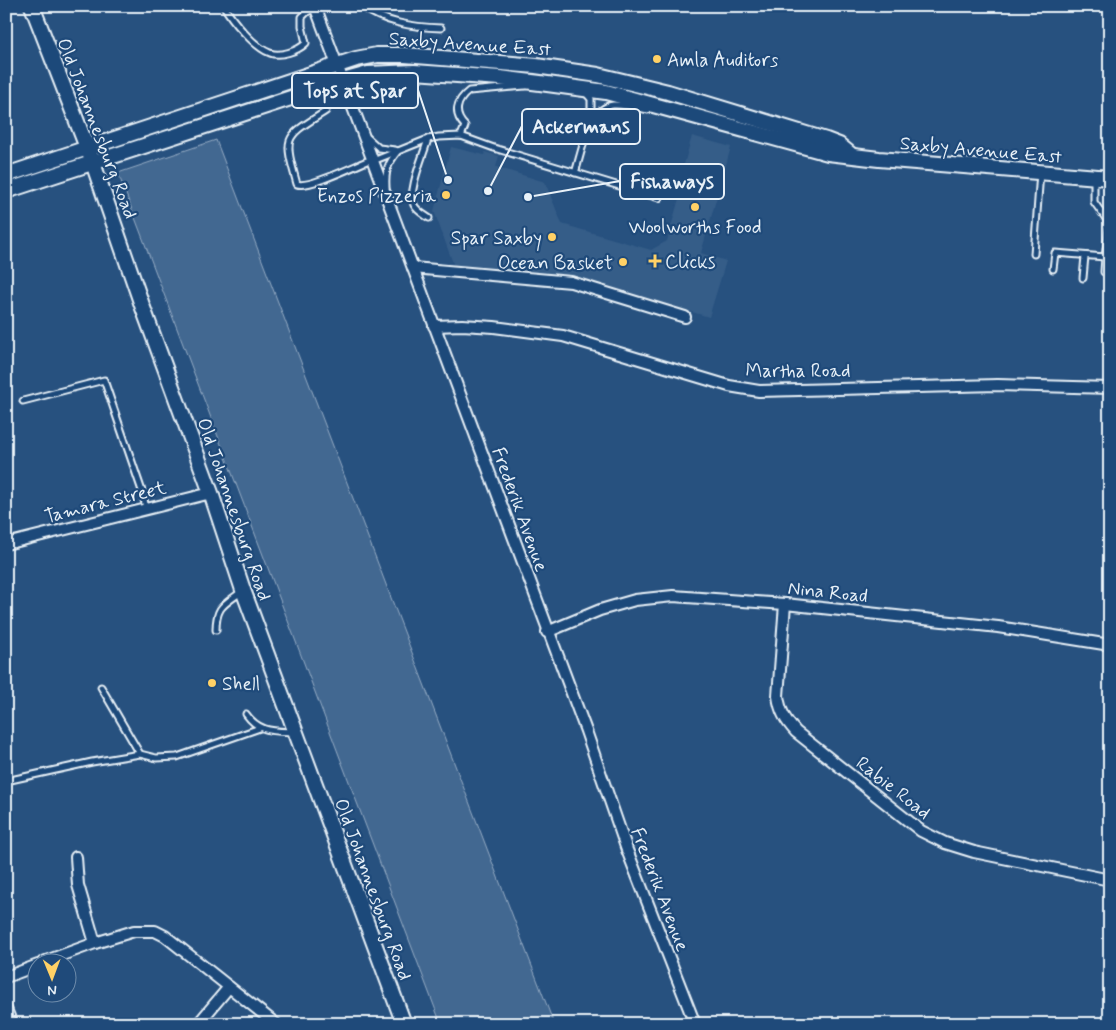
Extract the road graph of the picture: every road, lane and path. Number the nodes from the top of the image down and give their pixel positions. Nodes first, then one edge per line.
1 (32, 6) edge
2 (224, 6) edge
3 (361, 6) edge
4 (316, 7) edge
5 (441, 28) dead end
6 (337, 66) junction
7 (343, 81) junction
8 (540, 82) junction
9 (579, 88) junction
10 (326, 111) dead end
11 (700, 118) junction
12 (591, 121) junction
13 (362, 133) junction
14 (461, 136) junction
15 (428, 139) junction
16 (87, 148) junction
17 (401, 150) junction
18 (850, 154) junction
19 (372, 160) junction
20 (93, 163) junction
21 (1040, 172) junction
22 (575, 173) junction
23 (6, 175) edge
24 (1094, 177) junction
25 (1110, 178) edge
26 (6, 191) edge
27 (658, 198) dead end
28 (387, 201) junction
29 (429, 218) dead end
30 (1109, 222) edge
31 (1034, 254) dead end
32 (1085, 256) junction
33 (1105, 257) junction
34 (413, 268) junction
35 (1053, 269) dead end
36 (1110, 272) edge
37 (1083, 278) dead end
38 (685, 317) dead end
39 (434, 326) junction
40 (1110, 388) edge
41 (23, 401) dead end
42 (212, 493) junction
43 (146, 508) junction
44 (6, 544) edge
45 (243, 590) junction
46 (785, 604) junction
47 (216, 630) dead end
48 (548, 632) junction
49 (1110, 644) edge
50 (101, 687) dead end
51 (246, 714) dead end
52 (260, 728) junction
53 (296, 733) junction
54 (140, 754) junction
55 (6, 780) edge
56 (76, 857) dead end
57 (1110, 880) edge
58 (95, 943) junction
59 (70, 952) edge
60 (28, 969) edge
61 (6, 977) edge
62 (229, 987) junction
63 (6, 1008) edge
64 (12, 1024) edge
65 (198, 1024) edge
66 (276, 1024) edge
67 (404, 1024) edge
68 (694, 1024) edge

1 - 16 street, Old Johannesburg Road
2 - 4 lane
3 - 5 lane
4 - 6 street, Frederik Avenue
6 - 7 street, Frederik Avenue
6 - 16 street, Saxby Avenue East
6 - 18 street, Saxby Avenue East
7 - 8 street, Saxby Avenue East
7 - 13 street, Frederik Avenue
7 - 20 street, Saxby Avenue East
8 - 9 street, Saxby Avenue East
8 - 14 lane
9 - 11 street, Saxby Avenue East
9 - 12 lane
10 - 19 lane
11 - 12 lane
11 - 18 street, Saxby Avenue East
12 - 22 lane
13 - 17 lane
13 - 19 street, Frederik Avenue
14 - 15 lane
14 - 22 lane
15 - 17 lane
15 - 29 lane
16 - 20 street, Old Johannesburg Road
16 - 23 street, Saxby Avenue East
17 - 19 lane
17 - 28 lane
18 - 21 street, Saxby Avenue East
19 - 28 street, Frederik Avenue
20 - 26 street, Saxby Avenue East
20 - 42 street, Old Johannesburg Road
21 - 24 street, Saxby Avenue East
21 - 31 lane
22 - 27 lane
24 - 25 street, Saxby Avenue East
24 - 30 lane
28 - 34 street, Frederik Avenue
30 - 33 lane
32 - 33 lane
32 - 35 lane
32 - 37 lane
33 - 36 lane
34 - 38 street
34 - 39 street, Frederik Avenue
39 - 40 street, Martha Road
39 - 48 street, Frederik Avenue
41 - 43 lane
42 - 43 street, Tamara Street
42 - 45 street, Old Johannesburg Road
43 - 44 street, Tamara Street
45 - 47 lane
45 - 53 street, Old Johannesburg Road
46 - 48 street, Nina Road
46 - 49 street, Nina Road
46 - 57 street, Rabie Road
48 - 68 street, Frederik Avenue
50 - 54 lane
51 - 52 lane
52 - 53 lane
52 - 54 lane
53 - 67 street, Old Johannesburg Road
54 - 55 lane
56 - 58 street
58 - 59 street
58 - 62 street
60 - 61 street
62 - 65 street
62 - 66 street
63 - 64 street

